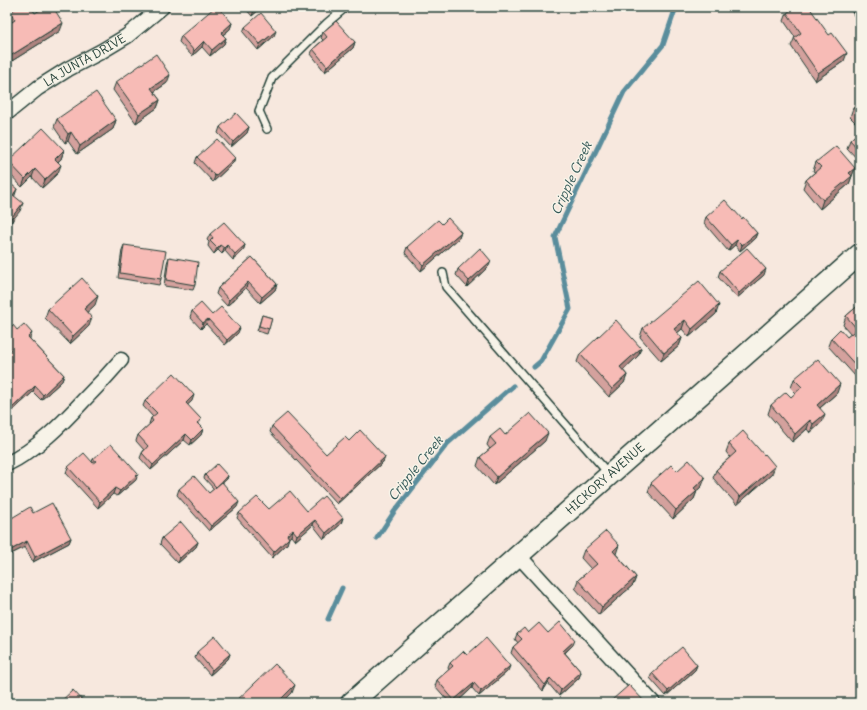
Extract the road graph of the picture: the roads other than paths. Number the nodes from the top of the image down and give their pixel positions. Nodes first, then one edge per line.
1 (162, 7) edge
2 (346, 7) edge
3 (7, 113) edge
4 (267, 128) dead end
5 (860, 254) edge
6 (443, 273) dead end
7 (121, 360) dead end
8 (7, 464) edge
9 (610, 475) junction
10 (518, 555) junction
11 (351, 703) edge
12 (653, 703) edge

1 - 3 street, LA JUNTA DRIVE
2 - 4 lane
5 - 9 street, HICKORY AVENUE
6 - 9 lane
7 - 8 street
9 - 10 street, HICKORY AVENUE
10 - 11 street, HICKORY AVENUE
10 - 12 street

